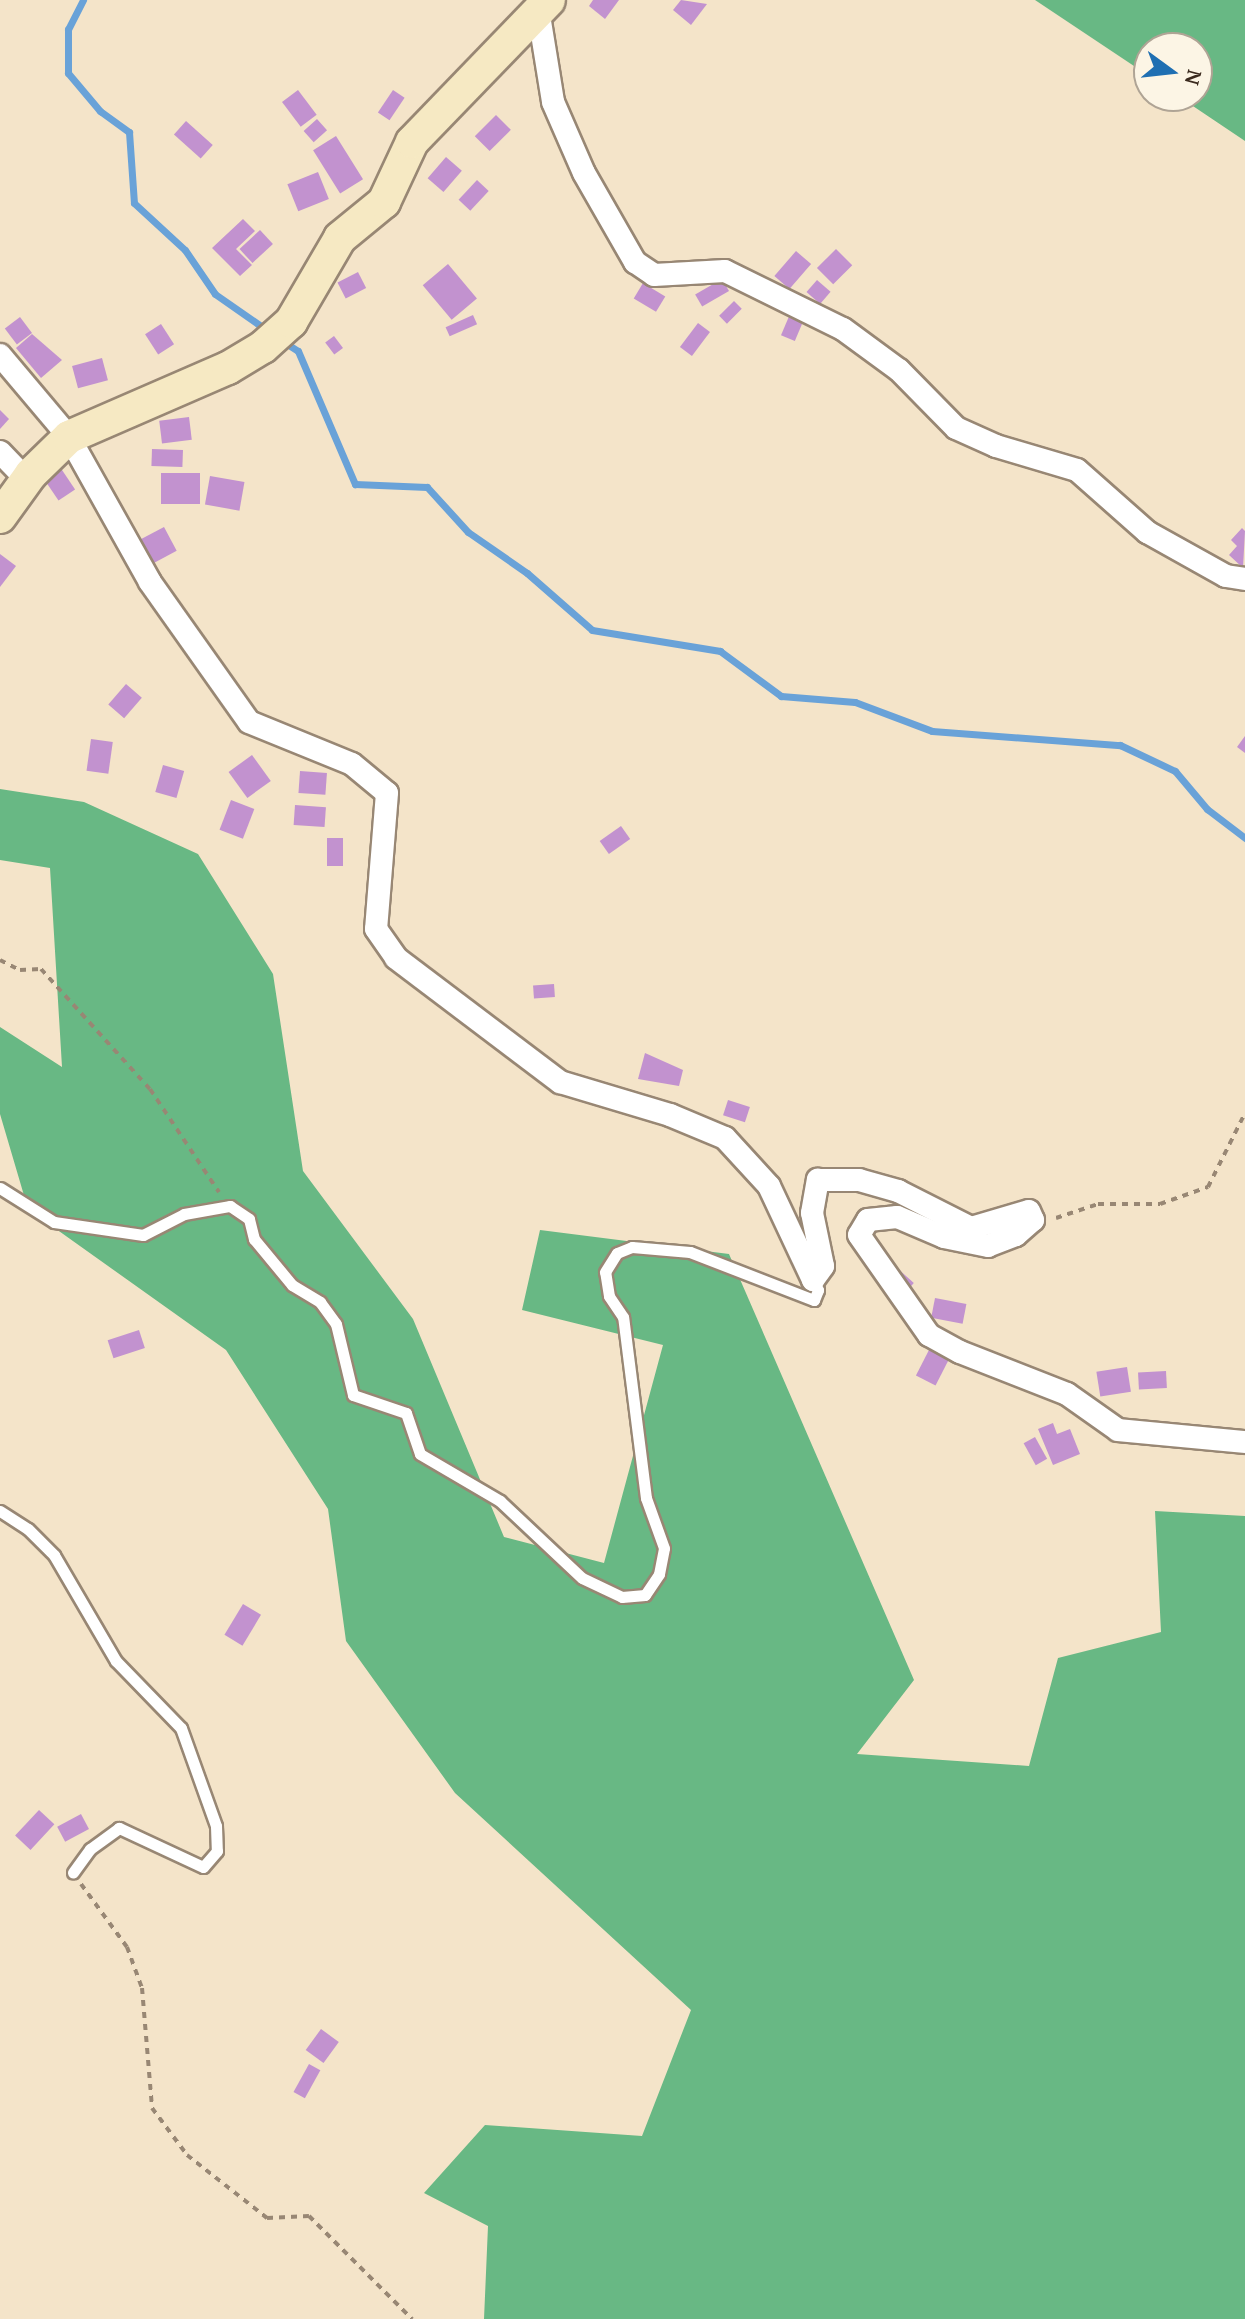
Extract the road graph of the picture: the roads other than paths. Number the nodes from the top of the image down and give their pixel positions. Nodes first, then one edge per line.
1 (544, 4) edge
2 (0, 355) edge
3 (69, 437) junction
4 (0, 452) edge
5 (27, 480) junction
6 (0, 517) edge
7 (1245, 579) edge
8 (0, 1188) edge
9 (813, 1280) junction
10 (1245, 1442) edge
11 (0, 1511) edge
12 (73, 1872) road end

1 - 3 street
1 - 7 street
2 - 3 street
3 - 5 street
3 - 9 street
4 - 5 street
5 - 6 street
8 - 9 lane
9 - 10 street
11 - 12 lane

